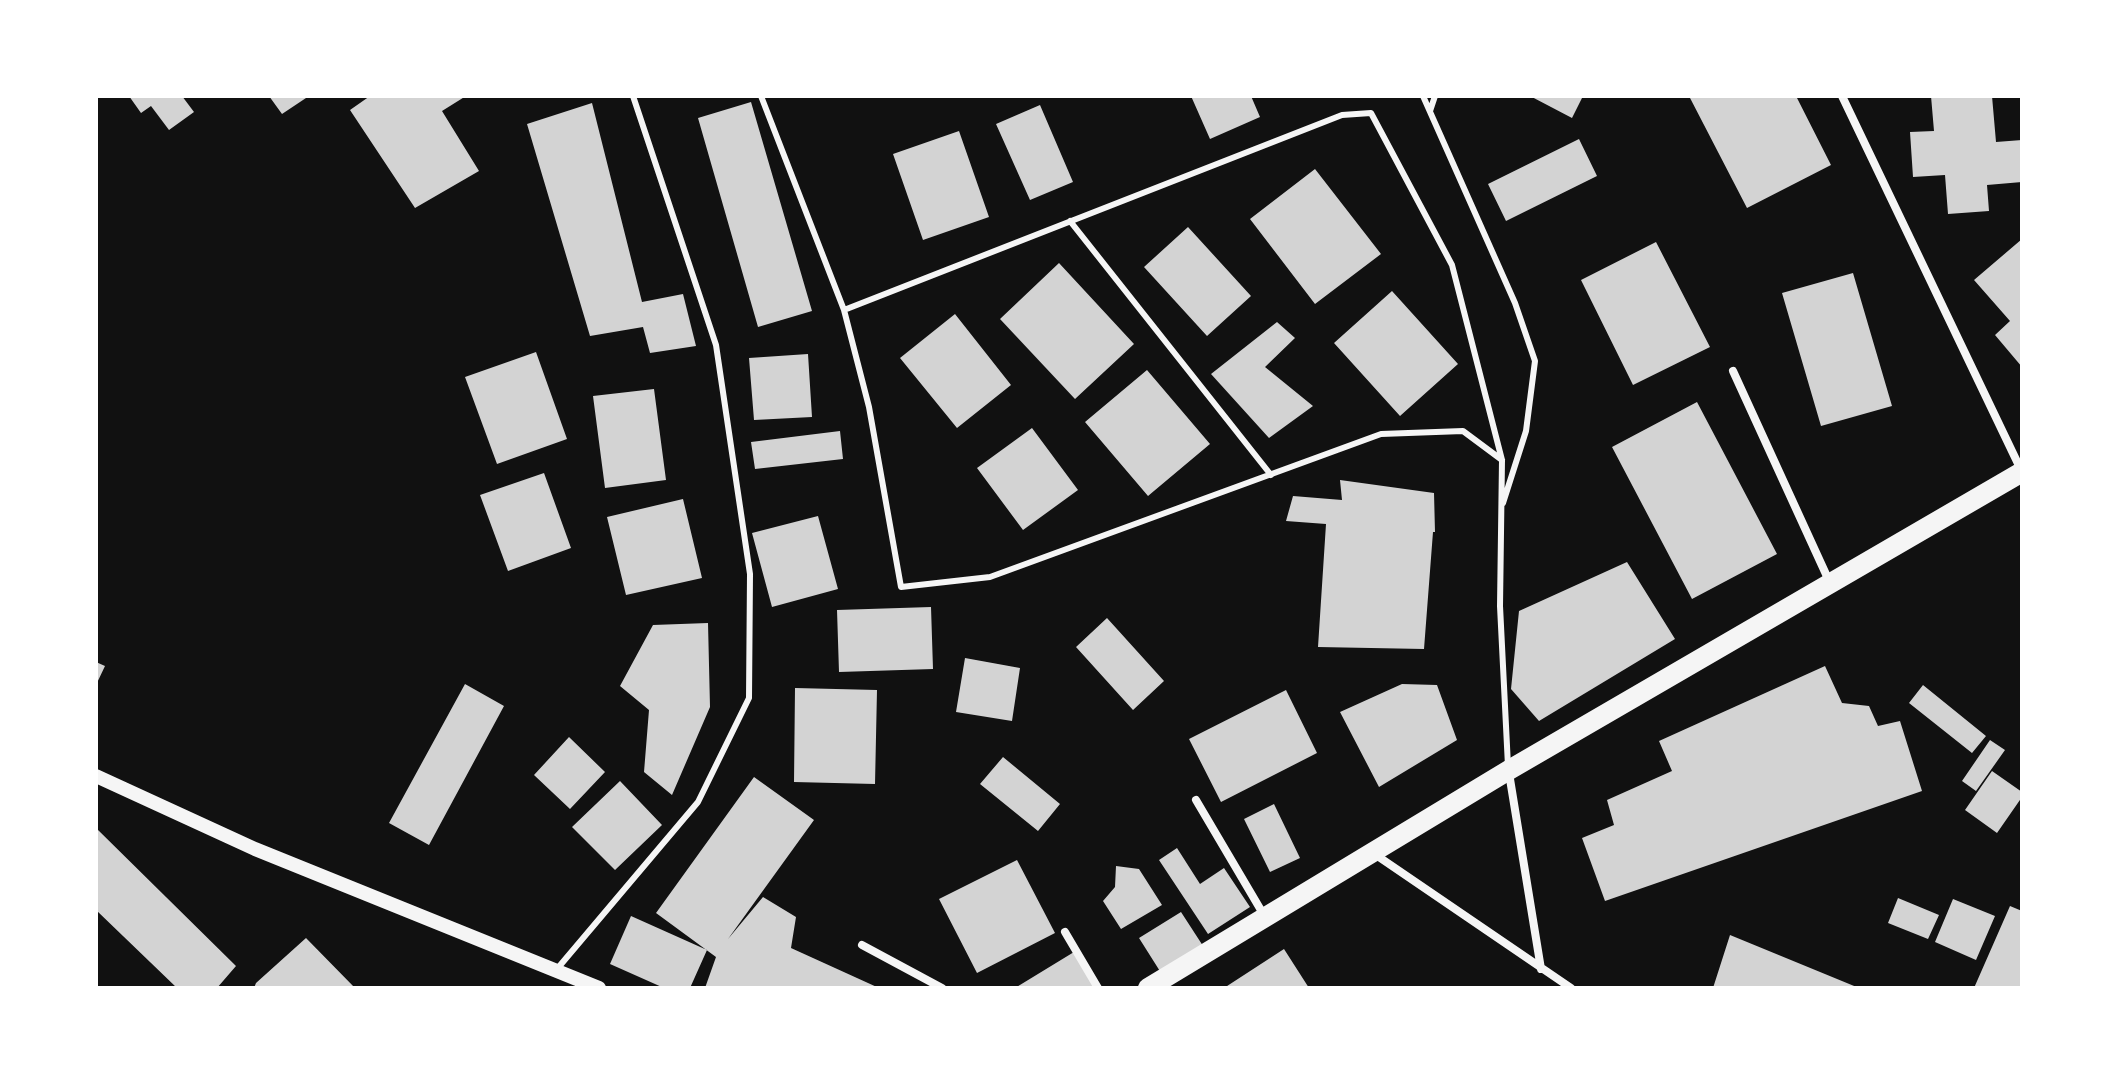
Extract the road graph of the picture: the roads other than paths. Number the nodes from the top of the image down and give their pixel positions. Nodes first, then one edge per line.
1 (633, 96) edge
2 (761, 96) edge
3 (1423, 96) edge
4 (1435, 96) edge
5 (1842, 96) edge
6 (1430, 111) junction
7 (1070, 221) junction
8 (844, 310) junction
9 (1733, 371) dead end
10 (1502, 460) junction
11 (2022, 472) edge
12 (1271, 475) junction
13 (1501, 510) junction
14 (1831, 584) junction
15 (1509, 770) junction
16 (96, 776) edge
17 (1196, 800) dead end
18 (1373, 853) junction
19 (1266, 917) junction
20 (1065, 932) dead end
21 (862, 945) dead end
22 (1541, 969) junction
23 (556, 970) junction
24 (599, 988) edge
25 (942, 988) edge
26 (1098, 988) edge
27 (1148, 988) edge
28 (1571, 988) edge

1 - 23 lane
2 - 8 lane
3 - 6 lane
4 - 6 lane
5 - 11 street
6 - 13 lane
7 - 8 lane
7 - 10 lane
7 - 12 lane
8 - 12 lane
9 - 14 street
10 - 12 lane
10 - 13 lane
11 - 14 main road
13 - 15 lane
14 - 15 main road
15 - 18 main road
15 - 22 street
16 - 23 street
17 - 19 street
18 - 19 main road
18 - 22 street
19 - 27 main road
20 - 26 street
21 - 25 street
22 - 28 street
23 - 24 street

